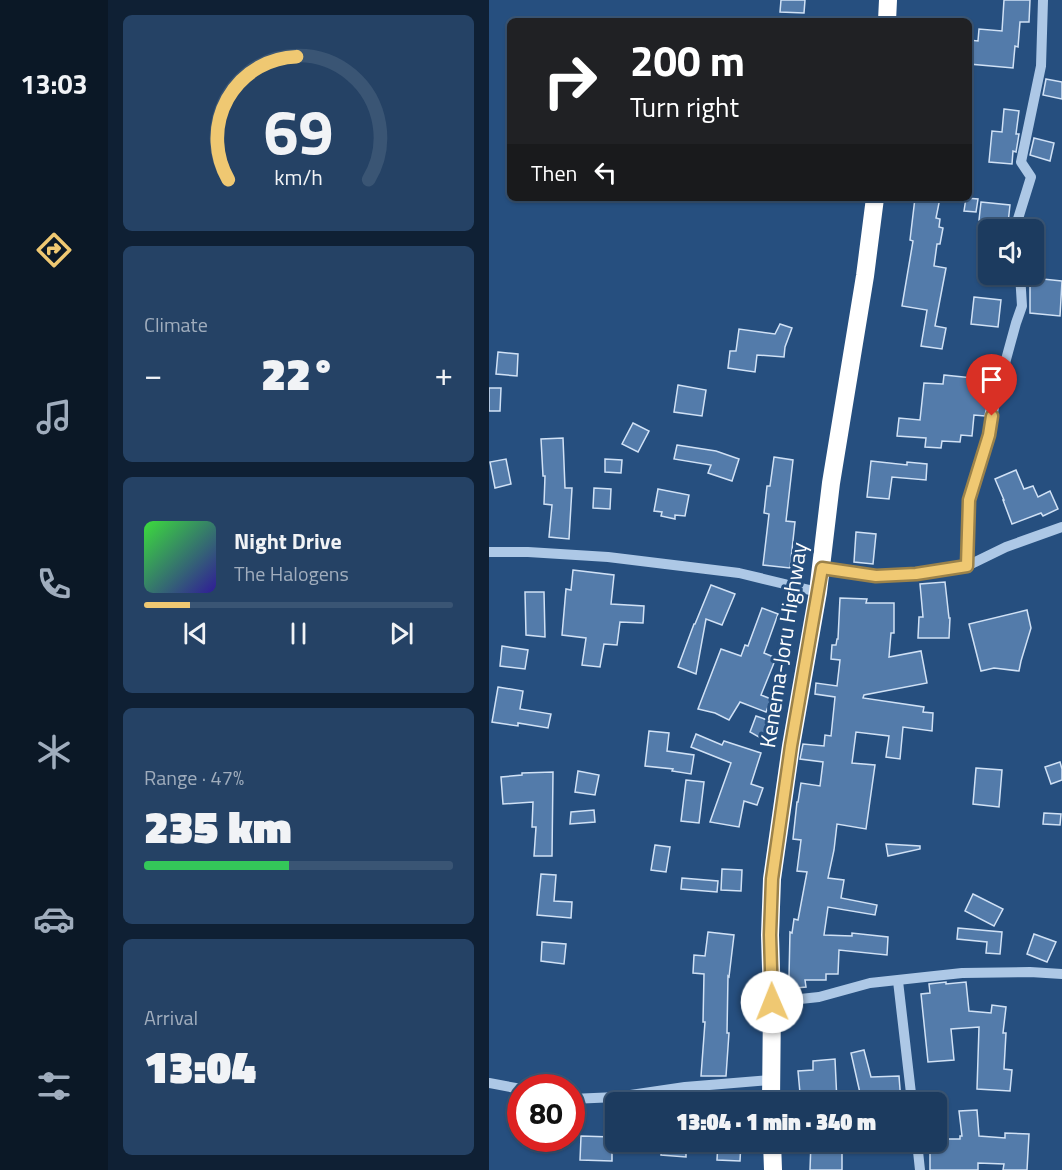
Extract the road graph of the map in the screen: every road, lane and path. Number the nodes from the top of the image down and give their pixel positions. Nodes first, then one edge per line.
1 (888, 0) edge
2 (1043, 0) edge
3 (887, 18) edge
4 (875, 201) edge
5 (1018, 219) edge
6 (1021, 285) edge
7 (1062, 527) edge
8 (489, 552) edge
9 (967, 566) junction
10 (822, 568) junction
11 (818, 592) junction
12 (1062, 974) edge
13 (898, 981) junction
14 (772, 1002) junction
15 (770, 1080) junction
16 (489, 1083) edge
17 (507, 1086) edge
18 (771, 1092) edge
19 (911, 1092) edge
20 (585, 1097) edge
21 (772, 1152) edge
22 (918, 1152) edge
23 (773, 1170) edge
24 (919, 1170) edge

1 - 3 highway
2 - 5 street
4 - 10 highway, Kenema-Joru Highway
6 - 9 street
7 - 9 street
8 - 11 street
9 - 10 street
10 - 11 highway, Kenema-Joru Highway
11 - 14 highway, Kenema-Joru Highway
12 - 13 street
13 - 14 street
13 - 19 street
14 - 15 highway, Kenema-Joru Highway
15 - 18 highway, Kenema-Joru Highway
15 - 20 street
16 - 17 street
21 - 23 highway
22 - 24 street

